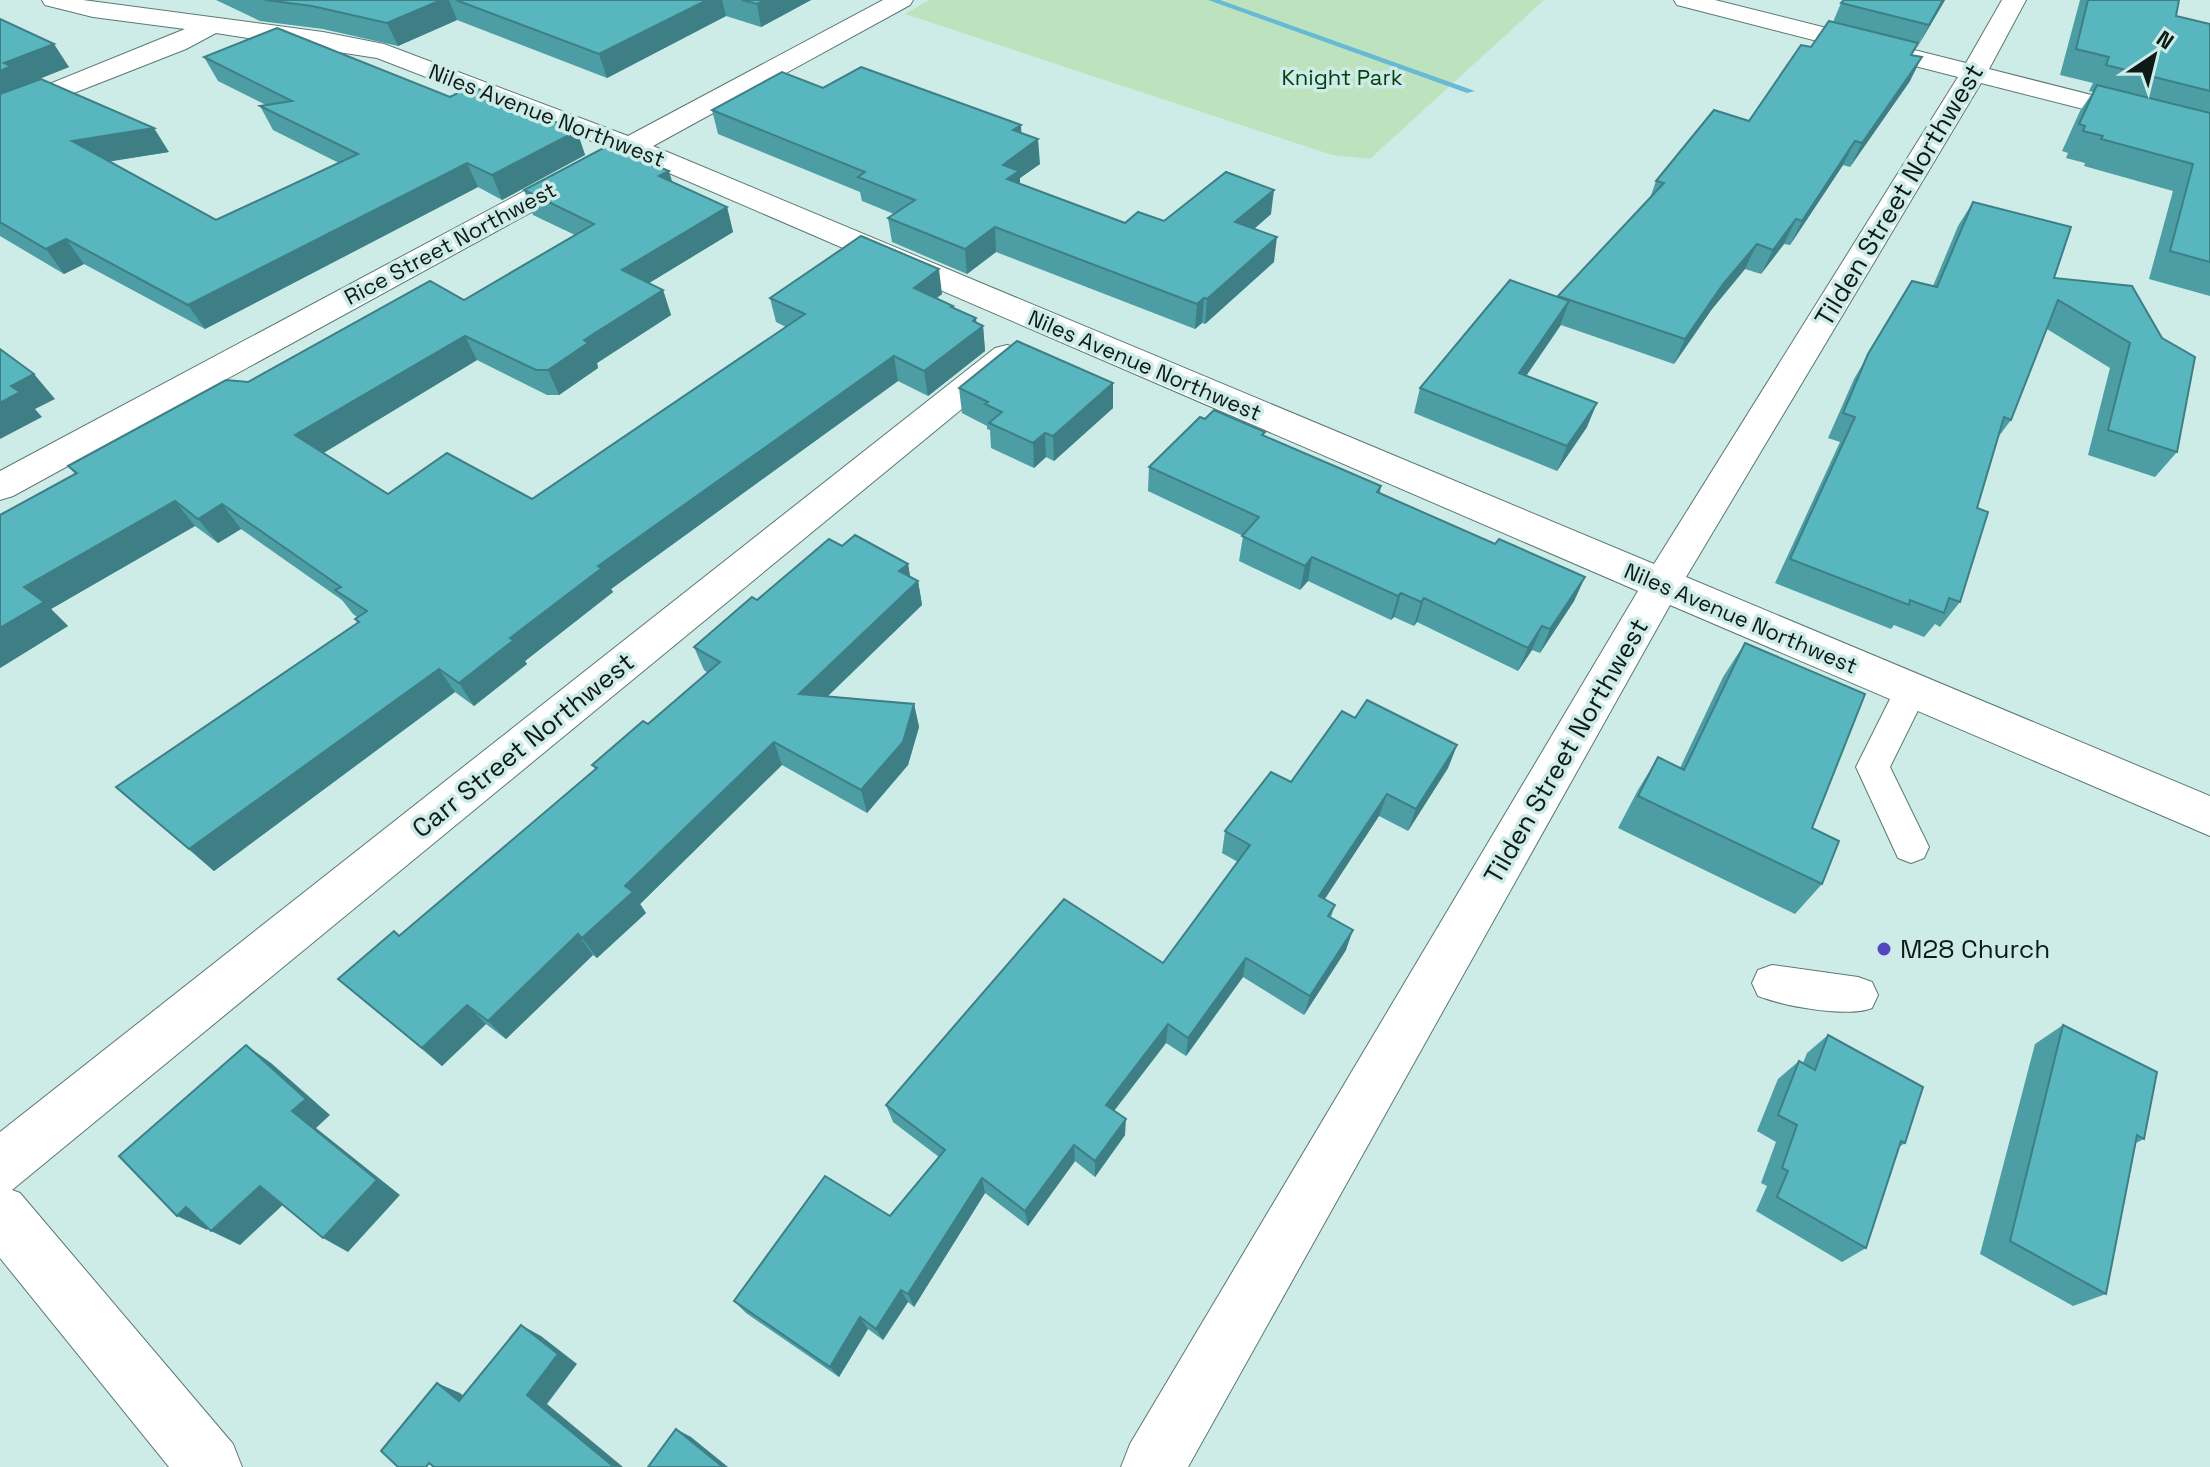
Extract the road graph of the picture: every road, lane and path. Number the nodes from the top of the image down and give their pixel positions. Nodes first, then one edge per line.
1 (54, 0) edge
2 (901, 0) edge
3 (1686, 0) edge
4 (2014, 0) edge
5 (209, 27) junction
6 (1974, 73) junction
7 (0, 114) edge
8 (2210, 133) edge
9 (630, 146) junction
10 (1046, 323) junction
11 (0, 487) edge
12 (1662, 584) junction
13 (1911, 690) junction
14 (2210, 817) edge
15 (1911, 847) dead end
16 (1772, 983) dead end
17 (1858, 995) dead end
18 (0, 1167) edge
19 (8, 1238) edge
20 (210, 1467) edge
21 (1153, 1467) edge

1 - 5 street, Niles Avenue Northwest
2 - 9 street, Rice Street Northwest
3 - 6 street
4 - 6 street, Tilden Street Northwest
5 - 7 street
5 - 9 street, Niles Avenue Northwest
6 - 8 street
6 - 12 street, Tilden Street Northwest
9 - 10 street, Niles Avenue Northwest
9 - 11 street, Rice Street Northwest
10 - 12 street, Niles Avenue Northwest
10 - 18 street, Carr Street Northwest
12 - 13 street, Niles Avenue Northwest
12 - 21 street, Tilden Street Northwest
13 - 14 street, Niles Avenue Northwest
13 - 15 lane
16 - 17 lane
19 - 20 street

